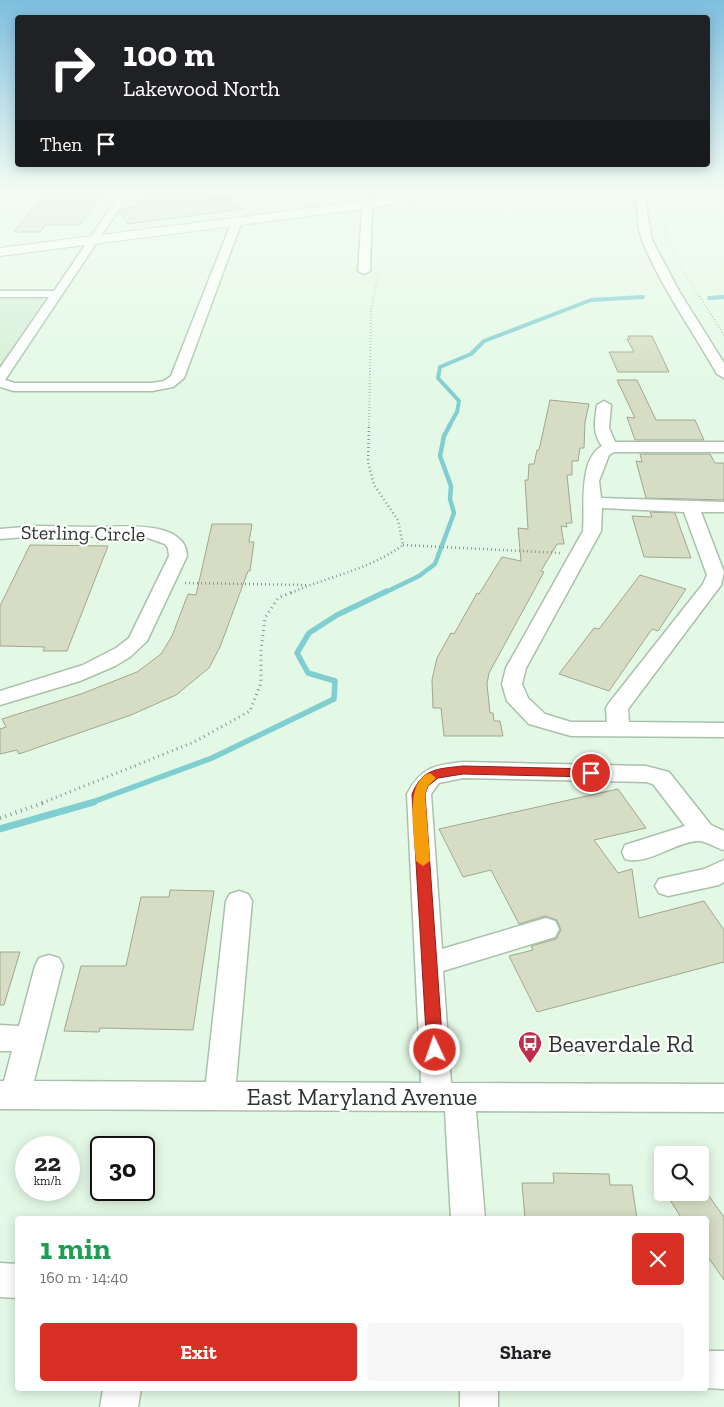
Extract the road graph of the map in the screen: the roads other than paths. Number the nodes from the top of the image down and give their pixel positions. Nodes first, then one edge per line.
1 (84, 257) edge
2 (223, 257) edge
3 (365, 257) edge
4 (655, 257) edge
5 (364, 271) road end
6 (0, 294) edge
7 (56, 297) junction
8 (0, 305) edge
9 (724, 374) edge
10 (1, 375) edge
11 (604, 405) dead end
12 (611, 447) junction
13 (724, 448) edge
14 (594, 503) junction
15 (691, 507) junction
16 (724, 507) edge
17 (0, 534) edge
18 (0, 698) edge
19 (619, 729) junction
20 (724, 730) edge
21 (718, 839) edge
22 (634, 852) dead end
23 (724, 870) edge
24 (668, 886) dead end
25 (239, 901) dead end
26 (546, 929) dead end
27 (430, 964) junction
28 (49, 966) dead end
29 (0, 1038) edge
30 (30, 1039) junction
31 (8, 1095) edge
32 (220, 1096) junction
33 (449, 1097) junction
34 (724, 1098) edge
35 (468, 1216) edge
36 (0, 1280) edge
37 (15, 1281) edge
38 (709, 1369) edge
39 (724, 1370) edge
40 (122, 1391) edge
41 (479, 1391) edge
42 (119, 1407) edge
43 (480, 1407) edge

1 - 7 street
2 - 10 street
3 - 5 street
4 - 9 street
6 - 7 street
7 - 8 street
7 - 10 street
11 - 12 street
12 - 13 street
12 - 14 street
14 - 15 street
14 - 19 street
15 - 16 street
15 - 19 street
17 - 18 street, Sterling Circle
19 - 20 street
21 - 22 street
21 - 27 street
23 - 24 street
25 - 32 street
26 - 27 street
27 - 33 street
28 - 30 street
29 - 30 street
30 - 31 street
31 - 32 street, East Maryland Avenue
32 - 33 street, East Maryland Avenue
33 - 34 street, East Maryland Avenue
33 - 35 street
36 - 37 street
38 - 39 street
40 - 42 street
41 - 43 street

